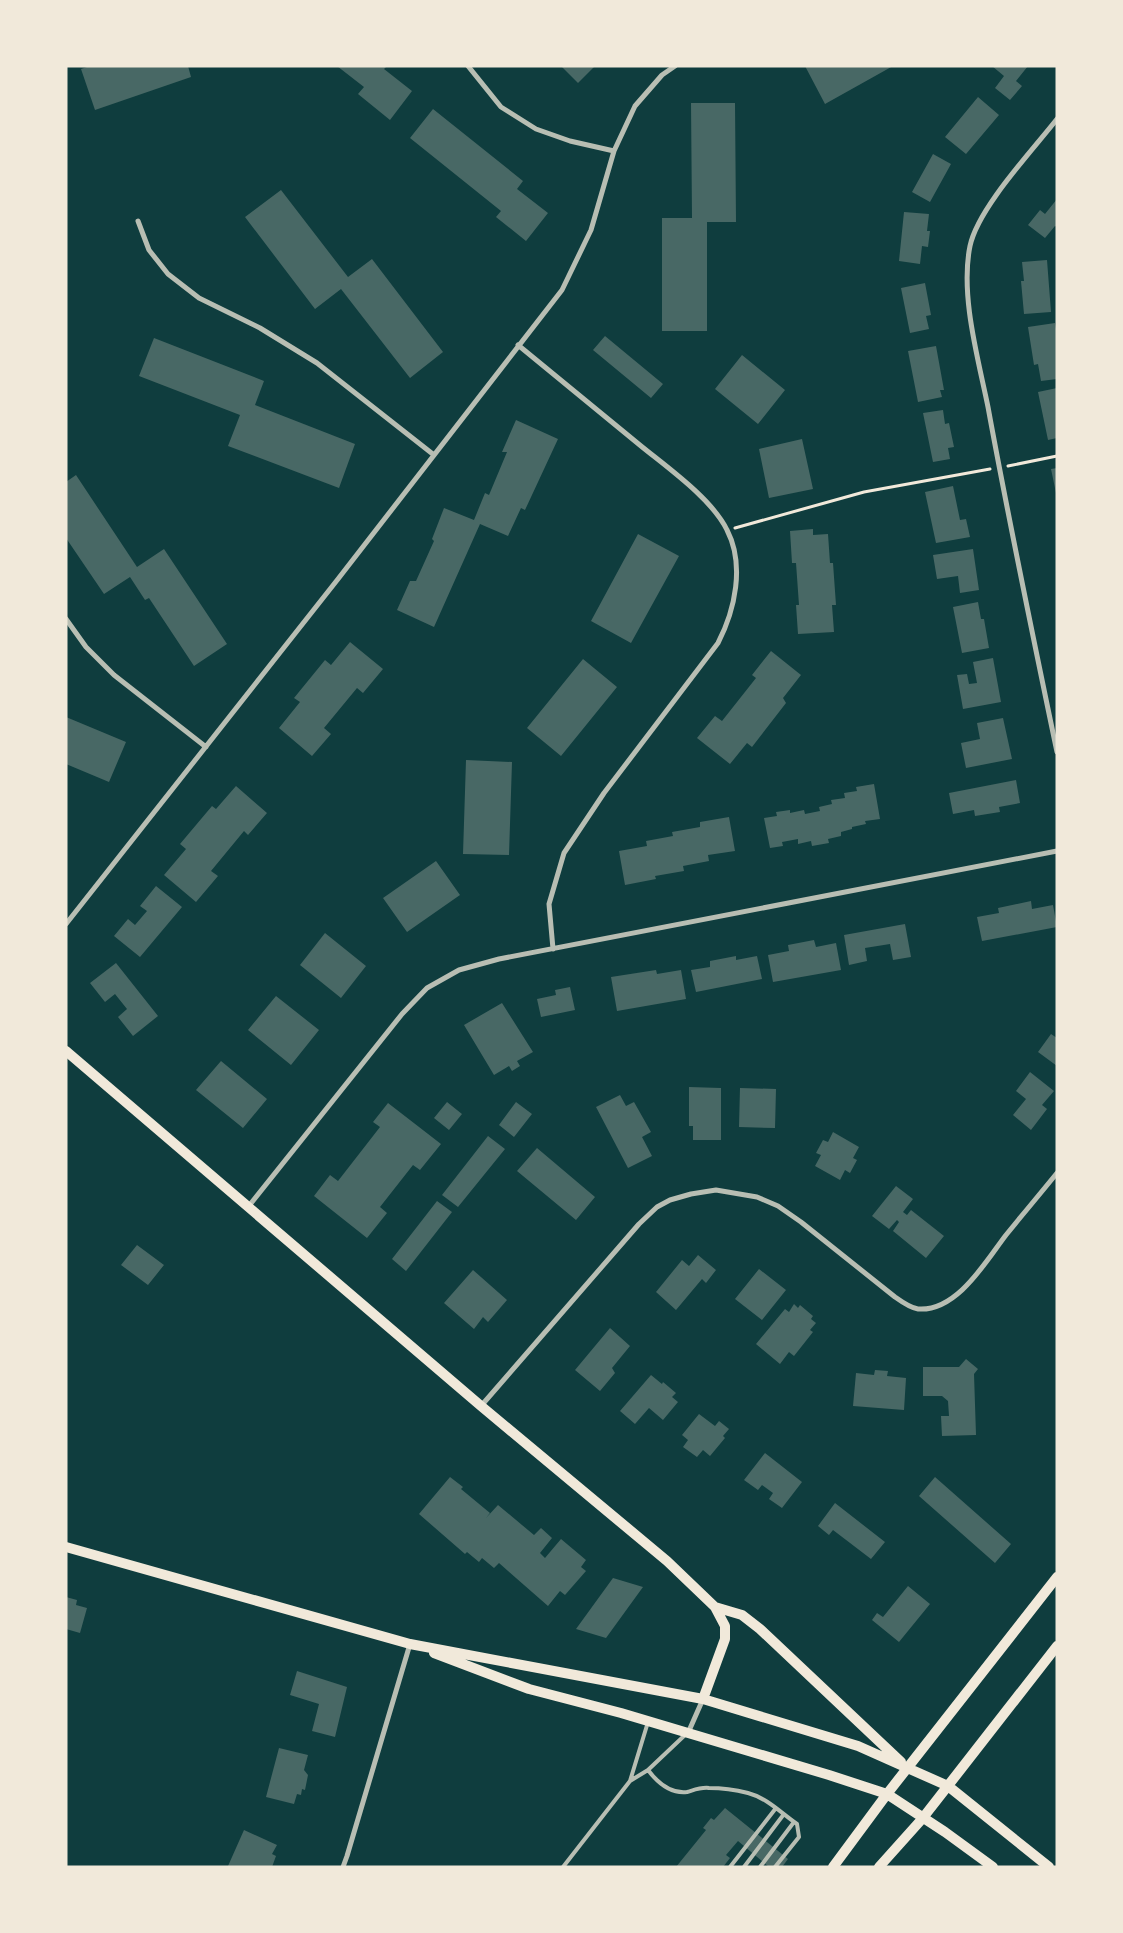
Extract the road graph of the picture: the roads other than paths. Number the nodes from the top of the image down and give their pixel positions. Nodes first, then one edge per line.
1 (468, 66) edge
2 (675, 66) edge
3 (1057, 119) edge
4 (614, 151) junction
5 (138, 222) dead end
6 (518, 345) junction
7 (434, 455) junction
8 (66, 619) edge
9 (206, 747) junction
10 (1057, 752) edge
11 (1057, 851) edge
12 (66, 924) edge
13 (554, 949) junction
14 (66, 1051) edge
15 (1057, 1173) edge
16 (248, 1208) junction
17 (481, 1406) junction
18 (66, 1547) edge
19 (1057, 1577) edge
20 (715, 1607) junction
21 (410, 1644) junction
22 (1057, 1646) edge
23 (703, 1699) junction
24 (648, 1721) junction
25 (688, 1733) junction
26 (908, 1768) junction
27 (648, 1770) junction
28 (630, 1781) junction
29 (948, 1786) junction
30 (887, 1794) junction
31 (776, 1808) junction
32 (784, 1814) junction
33 (922, 1819) junction
34 (794, 1822) junction
35 (342, 1867) edge
36 (563, 1867) edge
37 (730, 1867) edge
38 (744, 1867) edge
39 (760, 1867) edge
40 (775, 1867) edge
41 (833, 1867) edge
42 (879, 1867) edge
43 (993, 1867) edge
44 (1049, 1867) edge

1 - 4 street
2 - 4 street
3 - 10 street
4 - 6 street
5 - 7 street
6 - 7 street
6 - 13 street
7 - 9 street
8 - 9 street
9 - 12 street
11 - 13 street
13 - 16 street
14 - 16 main road
15 - 17 street
16 - 17 main road
17 - 20 main road
18 - 21 main road
19 - 26 main road
20 - 23 main road
20 - 26 main road
21 - 23 main road
21 - 24 main road
21 - 35 street
22 - 29 main road
23 - 25 street
23 - 26 main road
24 - 25 main road
24 - 28 lane
25 - 27 lane
25 - 30 main road
26 - 29 main road
26 - 30 main road
27 - 28 lane
27 - 31 lane
28 - 36 lane
29 - 33 main road
29 - 44 main road
30 - 33 main road
30 - 41 main road
31 - 32 lane
31 - 37 lane
32 - 34 lane
32 - 38 lane
33 - 42 main road
33 - 43 main road
34 - 39 lane
34 - 40 lane

